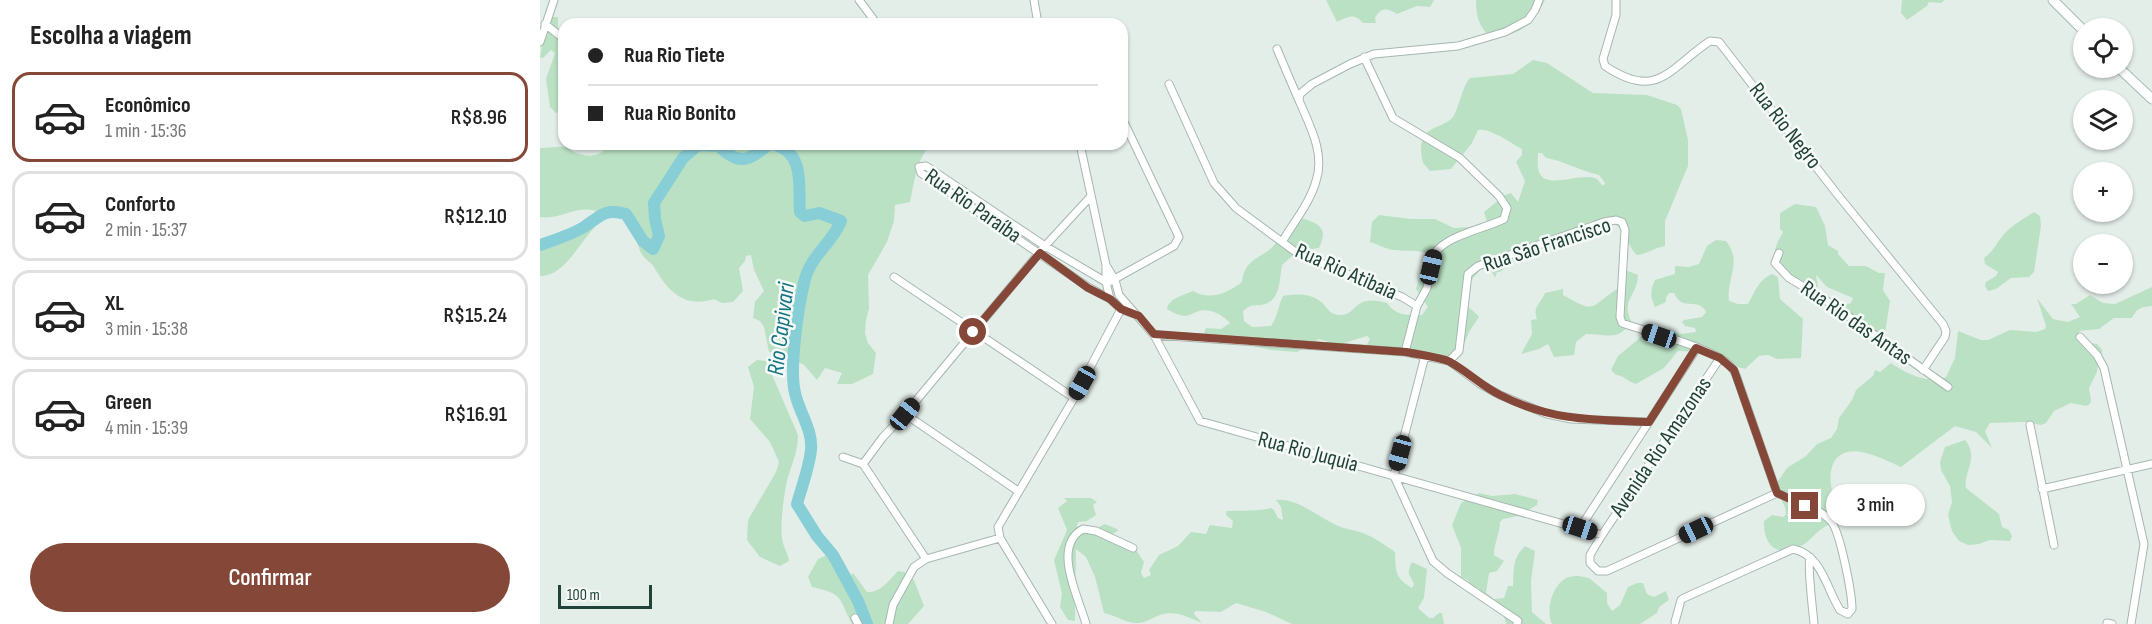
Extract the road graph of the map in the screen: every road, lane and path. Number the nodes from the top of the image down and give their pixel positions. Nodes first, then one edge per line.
1 (554, 0) edge
2 (860, 0) edge
3 (1034, 0) edge
4 (1539, 0) edge
5 (1616, 0) edge
6 (2053, 0) edge
7 (873, 18) edge
8 (1037, 18) edge
9 (2073, 20) edge
10 (545, 24) junction
11 (558, 34) edge
12 (540, 42) edge
13 (1277, 49) dead end
14 (1364, 57) junction
15 (2130, 78) edge
16 (1169, 84) dead end
17 (1299, 99) junction
18 (2152, 99) edge
19 (1128, 131) edge
20 (1081, 150) edge
21 (1091, 196) junction
22 (1282, 242) junction
23 (1045, 246) junction
24 (1040, 253) junction
25 (1779, 253) dead end
26 (1106, 265) junction
27 (894, 277) dead end
28 (1115, 280) junction
29 (1106, 282) junction
30 (1119, 295) junction
31 (1110, 299) junction
32 (1417, 306) junction
33 (1121, 309) junction
34 (1139, 316) junction
35 (973, 332) junction
36 (1154, 334) junction
37 (2080, 336) dead end
38 (1696, 348) junction
39 (1406, 352) junction
40 (1425, 356) junction
41 (1720, 358) junction
42 (1449, 361) junction
43 (1923, 370) junction
44 (1948, 387) dead end
45 (1074, 398) junction
46 (905, 414) junction
47 (1649, 422) junction
48 (2030, 425) dead end
49 (843, 457) dead end
50 (863, 464) junction
51 (2152, 464) edge
52 (2128, 470) junction
53 (1394, 476) junction
54 (2042, 489) junction
55 (1018, 490) junction
56 (1777, 493) junction
57 (1580, 528) junction
58 (1602, 535) junction
59 (1000, 538) junction
60 (2055, 545) dead end
61 (1132, 548) dead end
62 (1810, 557) junction
63 (926, 559) junction
64 (1675, 622) dead end
65 (1518, 623) edge
66 (2107, 623) edge
67 (889, 624) edge
68 (1052, 624) edge
69 (1086, 624) edge
70 (1814, 624) edge
71 (2112, 624) edge
72 (2131, 624) edge

1 - 10 street
2 - 7 street
3 - 8 street
4 - 14 street
5 - 43 street, Rua Rio Negro
6 - 9 main road
10 - 11 street
10 - 12 street
13 - 17 street
14 - 17 street
14 - 32 street
15 - 18 main road
16 - 22 street, Rua Rio Atibaia
17 - 22 street
19 - 28 street
20 - 21 street
21 - 23 street
21 - 26 street
22 - 32 street, Rua Rio Atibaia
23 - 24 street
23 - 24 street, Rua Rio Paraíba
23 - 29 street, Rua Rio Paraíba
24 - 31 street, Rua Rio Paraíba
24 - 35 street
25 - 43 street, Rua Rio das Antas
26 - 28 street
26 - 29 street
27 - 35 street
28 - 29 street
28 - 30 street
29 - 31 street
30 - 31 street
30 - 34 street, Rua Rio Juquia
31 - 33 street, Rua Rio Paraíba
32 - 39 street, Rua Rio Atibaia
33 - 34 street, Rua Rio Juquia
33 - 45 street
34 - 36 street, Rua Rio Juquia
35 - 45 street
35 - 46 street
36 - 39 street
36 - 53 street, Rua Rio Juquia
37 - 52 street
38 - 41 street, Rua São Francisco
38 - 42 street, Rua São Francisco
38 - 47 street, Avenida Rio Amazonas
39 - 40 street
40 - 42 street
40 - 53 street
41 - 56 street
41 - 58 street, Avenida Rio Amazonas
42 - 47 street
43 - 44 street, Rua Rio das Antas
45 - 55 street
46 - 50 street
46 - 55 street
47 - 57 street, Avenida Rio Amazonas
48 - 54 street
49 - 50 street
50 - 63 street
51 - 52 street
52 - 54 street
52 - 72 street
53 - 57 street, Rua Rio Juquia
53 - 65 street
54 - 60 street
55 - 59 street
56 - 58 street, Avenida Rio Amazonas
56 - 62 street
57 - 58 street, Rua Rio Juquia
59 - 63 street
59 - 68 street
61 - 69 street
62 - 64 street
62 - 70 street
63 - 67 street
66 - 71 street

